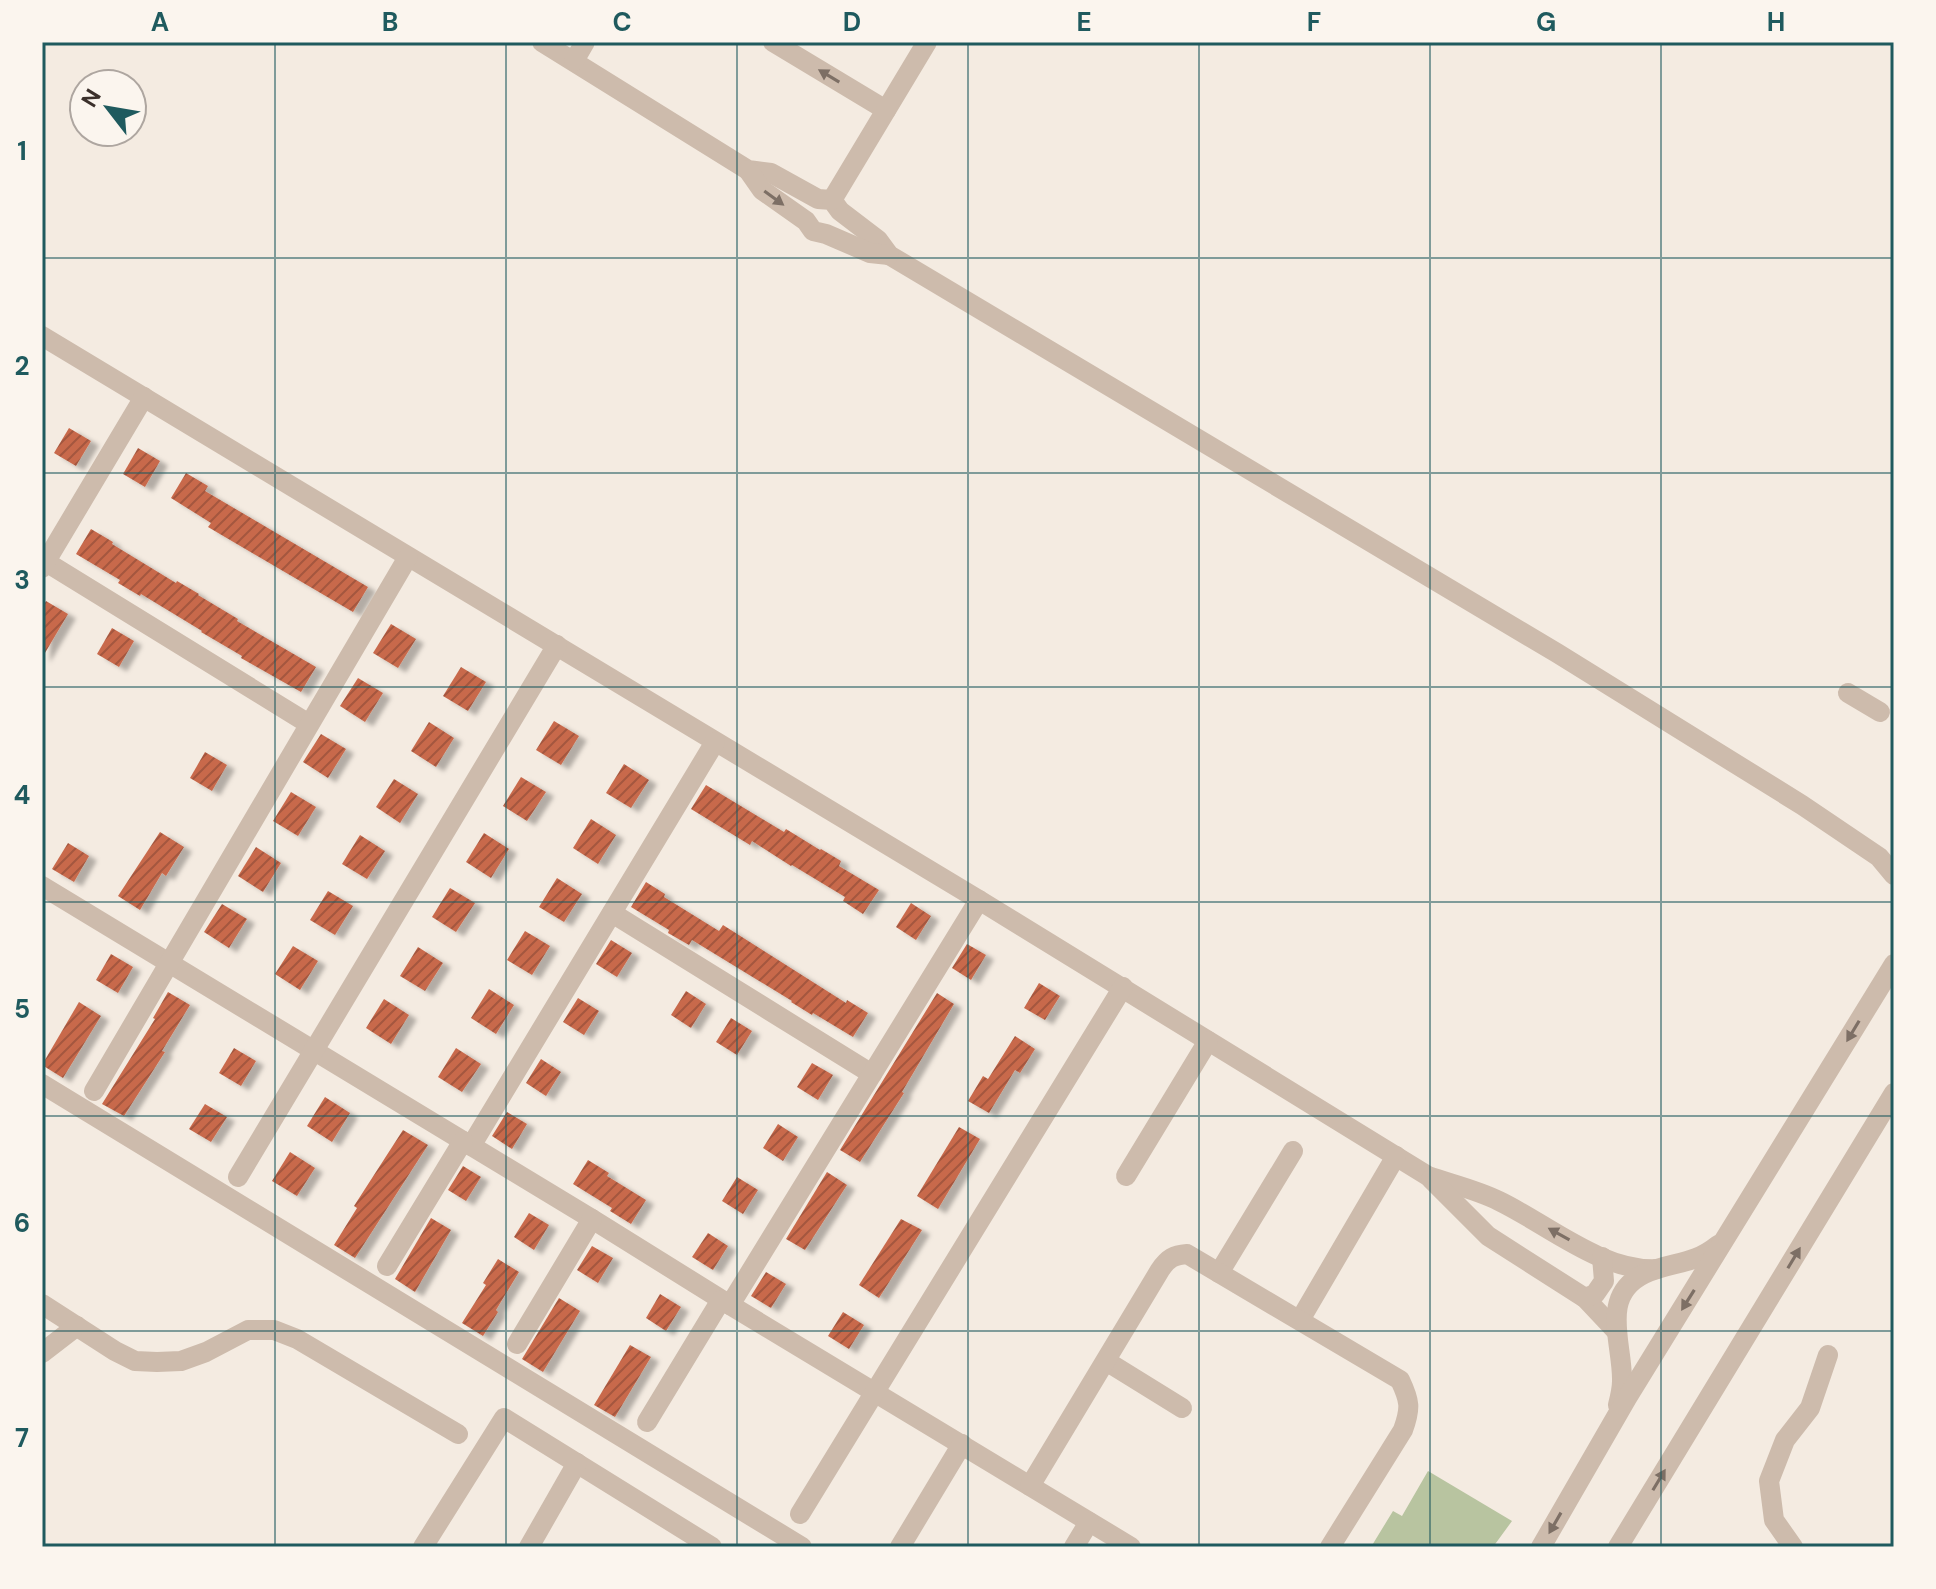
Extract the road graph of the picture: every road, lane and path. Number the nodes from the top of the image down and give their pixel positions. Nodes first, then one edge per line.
1 (542, 42) edge
2 (585, 42) edge
3 (773, 42) edge
4 (927, 42) edge
5 (574, 61) junction
6 (886, 110) junction
7 (748, 170) junction
8 (830, 203) junction
9 (806, 221) junction
10 (826, 234) junction
11 (889, 255) junction
12 (42, 336) edge
13 (144, 397) junction
14 (408, 557) junction
15 (44, 565) edge
16 (557, 645) junction
17 (1848, 693) dead end
18 (1880, 712) dead end
19 (309, 724) junction
20 (715, 742) junction
21 (1886, 859) edge
22 (1894, 875) edge
23 (42, 886) edge
24 (979, 900) junction
25 (612, 913) junction
26 (169, 962) junction
27 (1894, 964) edge
28 (1123, 987) junction
29 (1208, 1041) junction
30 (314, 1051) junction
31 (872, 1074) junction
32 (42, 1084) edge
33 (94, 1091) dead end
34 (1894, 1093) edge
35 (467, 1144) junction
36 (1293, 1151) dead end
37 (1396, 1156) junction
38 (1126, 1176) dead end
39 (1428, 1176) junction
40 (238, 1177) dead end
41 (1497, 1200) junction
42 (592, 1219) junction
43 (1482, 1230) junction
44 (1728, 1237) junction
45 (1602, 1257) junction
46 (387, 1266) dead end
47 (1657, 1269) junction
48 (1219, 1273) junction
49 (1585, 1298) junction
50 (725, 1303) junction
51 (42, 1304) edge
52 (1300, 1320) junction
53 (77, 1326) junction
54 (1617, 1332) junction
55 (517, 1344) dead end
56 (42, 1353) edge
57 (1828, 1355) dead end
58 (1106, 1361) junction
59 (874, 1391) junction
60 (1182, 1408) dead end
61 (1616, 1417) junction
62 (647, 1422) dead end
63 (458, 1434) dead end
64 (962, 1444) junction
65 (577, 1463) junction
66 (1030, 1486) junction
67 (800, 1514) dead end
68 (1089, 1522) junction
69 (423, 1547) edge
70 (529, 1547) edge
71 (712, 1547) edge
72 (802, 1547) edge
73 (900, 1547) edge
74 (1074, 1547) edge
75 (1131, 1547) edge
76 (1330, 1547) edge
77 (1541, 1547) edge
78 (1618, 1547) edge
79 (1793, 1547) edge

1 - 5 street
2 - 5 street
6 -> 3 street
4 - 6 street
5 - 7 street
6 - 8 street
7 - 8 street
7 -> 9 street
8 - 9 street
8 - 10 street
8 - 11 street
9 - 10 street
10 - 11 street
11 - 21 street
12 - 13 street
13 - 14 street
13 - 15 street
14 - 16 street
14 - 19 street
15 - 19 street
16 - 20 street
16 - 30 street
17 - 18 street
19 - 26 street
20 - 24 street
20 - 25 street
21 - 22 street
23 - 26 street
24 - 28 street
24 - 31 street
25 - 31 street
25 - 35 street
26 - 30 street
26 - 33 street
27 -> 44 street
28 - 29 street
28 - 59 street
29 - 37 street
29 - 38 street
30 - 35 street
30 - 40 street
31 - 50 street
32 - 72 street
78 -> 34 street
35 - 42 street
35 - 46 street
36 - 48 street
37 - 39 street
37 - 52 street
39 - 41 street
39 - 43 street
41 - 43 street
45 -> 41 street
42 - 50 street
42 - 55 street
43 - 49 street
44 - 47 street
44 -> 61 street
45 - 47 street
45 - 49 street
47 - 54 street
48 - 52 street
48 - 58 street
49 - 54 street
50 - 59 street
50 - 62 street
51 - 53 street
52 - 76 street
53 - 56 street
53 - 63 street
54 - 61 street
57 - 79 street
58 - 60 street
58 - 66 street
59 - 64 street
59 - 67 street
61 -> 77 street
64 - 66 street
64 - 73 street
65 - 69 street
65 - 70 street
65 - 71 street
66 - 68 street
68 - 74 street
68 - 75 street

